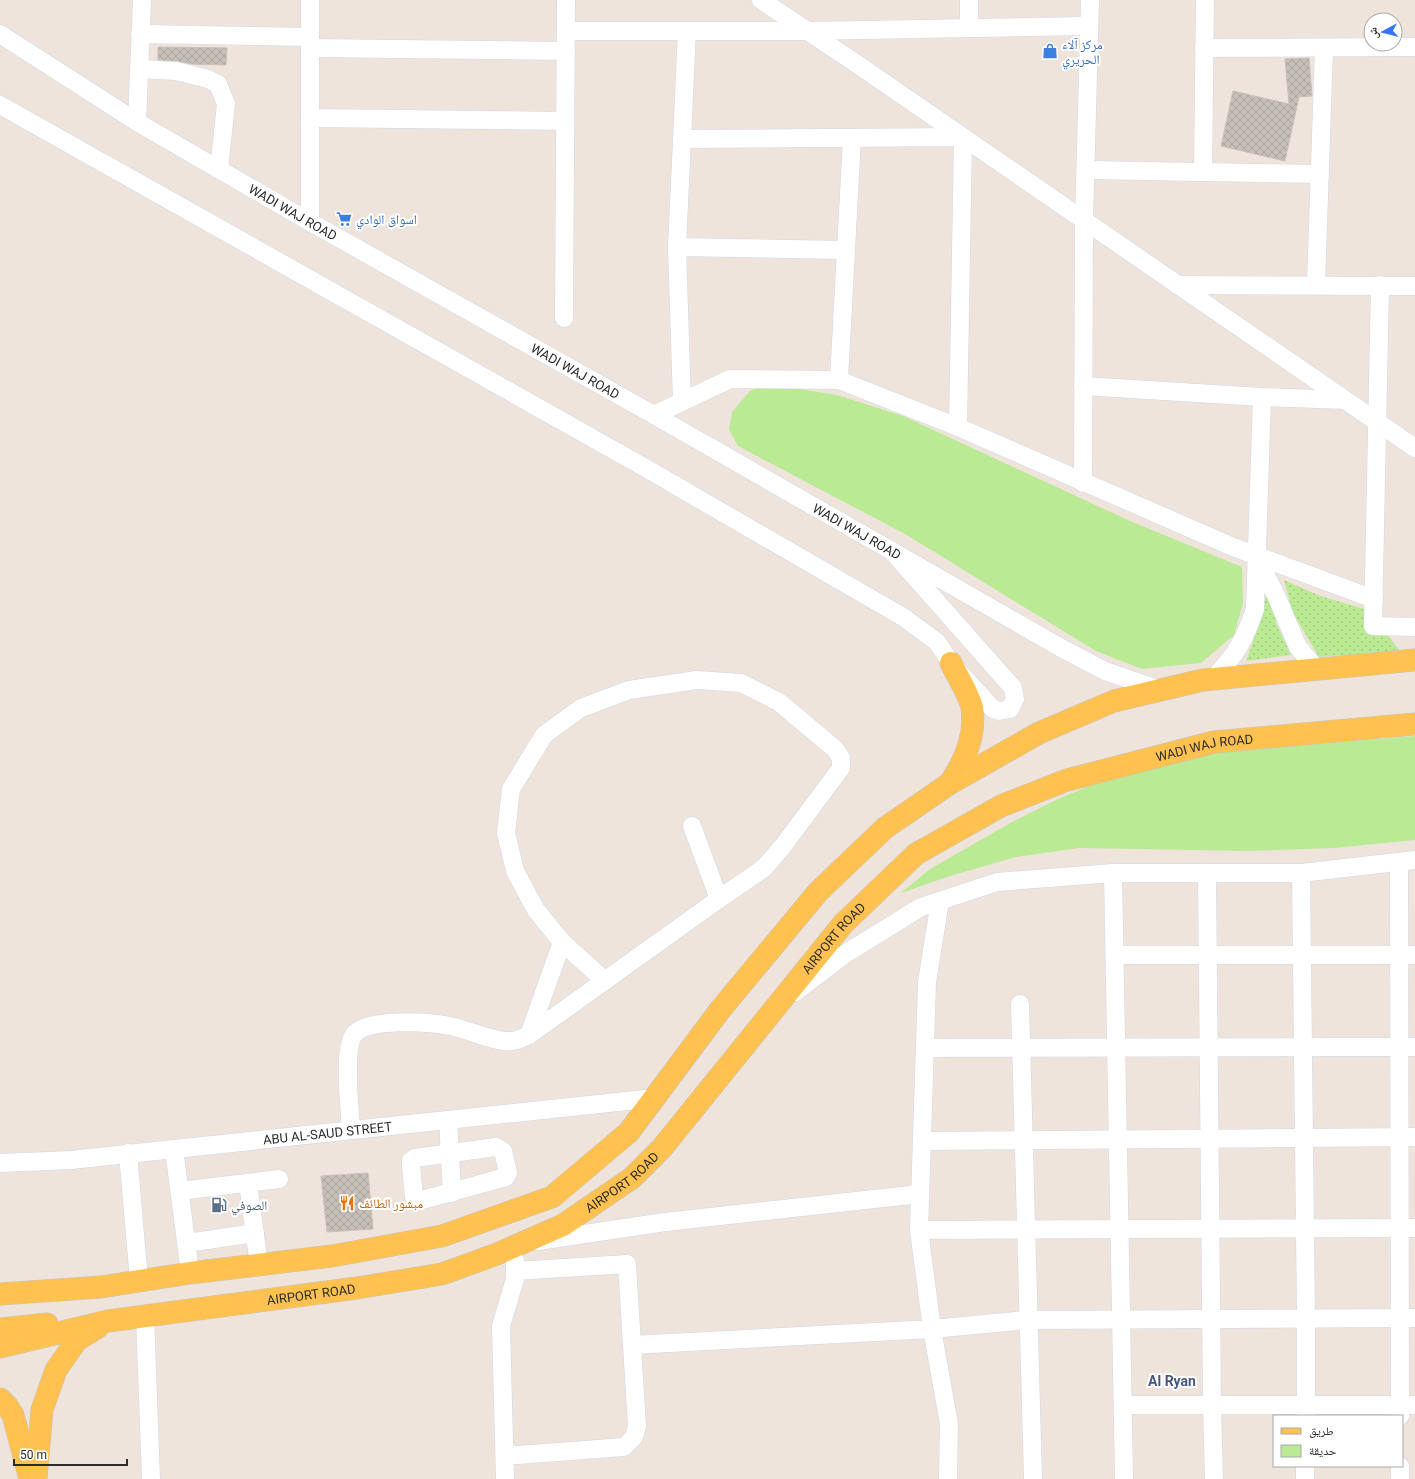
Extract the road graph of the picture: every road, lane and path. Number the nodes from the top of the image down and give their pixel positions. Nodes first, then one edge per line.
1 (142, 0) edge
2 (310, 0) edge
3 (566, 0) edge
4 (761, 0) edge
5 (969, 0) edge
6 (1090, 0) edge
7 (1204, 0) edge
8 (1089, 26) junction
9 (969, 28) junction
10 (566, 31) junction
11 (687, 31) junction
12 (806, 31) junction
13 (0, 34) edge
14 (140, 34) junction
15 (310, 43) junction
16 (1415, 47) edge
17 (1204, 48) junction
18 (1324, 48) junction
19 (566, 51) junction
20 (139, 69) junction
21 (0, 105) edge
22 (310, 118) junction
23 (138, 122) junction
24 (565, 122) junction
25 (963, 137) junction
26 (852, 138) junction
27 (682, 139) junction
28 (219, 169) junction
29 (1086, 170) junction
30 (1203, 172) junction
31 (1320, 174) junction
32 (1084, 220) junction
33 (310, 222) junction
34 (677, 247) junction
35 (846, 250) junction
36 (1316, 284) junction
37 (1178, 285) junction
38 (1380, 285) junction
39 (1415, 286) edge
40 (564, 318) dead end
41 (839, 380) junction
42 (1083, 386) junction
43 (1262, 397) junction
44 (1346, 400) junction
45 (682, 402) junction
46 (654, 415) junction
47 (1378, 423) junction
48 (958, 427) junction
49 (1415, 448) edge
50 (1084, 483) junction
51 (892, 551) junction
52 (1256, 556) junction
53 (1374, 599) junction
54 (1415, 627) edge
55 (1415, 660) edge
56 (951, 663) junction
57 (1317, 670) junction
58 (1213, 679) junction
59 (1160, 690) junction
60 (1415, 724) edge
61 (949, 784) junction
62 (1001, 806) joint
63 (692, 826) dead end
64 (1407, 861) edge
65 (1113, 873) junction
66 (1207, 873) junction
67 (1300, 873) junction
68 (718, 899) junction
69 (940, 901) junction
70 (562, 942) junction
71 (1115, 955) junction
72 (1208, 955) junction
73 (1302, 955) junction
74 (1407, 955) edge
75 (605, 981) junction
76 (783, 1001) junction
77 (1020, 1004) dead end
78 (529, 1035) junction
79 (1303, 1047) junction
80 (1407, 1047) edge
81 (925, 1048) junction
82 (1021, 1048) junction
83 (1116, 1048) junction
84 (1209, 1048) junction
85 (655, 1098) junction
86 (448, 1120) junction
87 (351, 1130) junction
88 (1304, 1138) junction
89 (1407, 1138) edge
90 (1210, 1139) junction
91 (1024, 1140) junction
92 (1118, 1140) junction
93 (922, 1141) junction
94 (174, 1149) junction
95 (128, 1154) junction
96 (450, 1154) junction
97 (0, 1164) edge
98 (279, 1179) dead end
99 (248, 1183) junction
100 (180, 1191) junction
101 (452, 1193) junction
102 (920, 1194) junction
103 (1407, 1228) edge
104 (1025, 1229) junction
105 (1120, 1229) junction
106 (1210, 1229) junction
107 (1305, 1229) junction
108 (919, 1230) junction
109 (255, 1233) junction
110 (186, 1243) junction
111 (519, 1245) junction
112 (259, 1265) junction
113 (515, 1271) junction
114 (190, 1273) junction
115 (139, 1281) junction
116 (101, 1287) junction
117 (0, 1294) edge
118 (0, 1309) edge
119 (145, 1316) junction
120 (1407, 1318) edge
121 (1306, 1319) junction
122 (1027, 1320) junction
123 (1121, 1320) junction
124 (1211, 1320) junction
125 (108, 1321) junction
126 (932, 1328) junction
127 (0, 1329) edge
128 (632, 1345) junction
129 (0, 1347) edge
130 (0, 1399) edge
131 (1123, 1405) junction
132 (1212, 1405) junction
133 (1405, 1409) edge
134 (1306, 1410) edge
135 (505, 1456) junction
136 (1305, 1467) edge
137 (1400, 1467) edge
138 (30, 1479) edge
139 (36, 1479) edge
140 (151, 1479) edge
141 (505, 1479) edge
142 (948, 1479) edge
143 (1033, 1479) edge
144 (1124, 1479) edge
145 (1214, 1479) edge
146 (1305, 1479) edge
147 (1400, 1479) edge

1 - 14 street
2 - 15 street
3 - 10 street
4 - 12 street
5 - 9 street
6 - 8 street
7 - 17 street
8 - 9 street
8 - 29 street
9 - 12 street
10 - 11 street
10 - 19 street
11 - 12 street
11 - 27 street
12 - 25 street
13 - 23 street, WADI WAJ ROAD
14 - 15 street
14 - 20 street
15 - 19 street
15 - 22 street
16 - 18 street
17 - 18 street
17 - 30 street
18 - 31 street
19 - 24 street
20 - 23 street
20 - 28 street
21 - 56 street
22 - 24 street
22 - 33 street
23 - 28 street, WADI WAJ ROAD
24 - 40 street
25 - 26 street
25 - 32 street
25 - 48 street
26 - 27 street
26 - 35 street
27 - 34 street
28 - 33 street, WADI WAJ ROAD
29 - 30 street
29 - 32 street
30 - 31 street
31 - 36 street
32 - 37 street
32 - 42 street
33 - 46 street, WADI WAJ ROAD
34 - 35 street
34 - 45 street
35 - 41 street
36 - 37 street
36 - 38 street
37 - 44 street
38 - 39 street
38 - 47 street
41 - 45 street
41 - 48 street
42 - 43 street
42 - 50 street
43 - 44 street
43 - 52 street
44 - 47 street
45 - 46 street
46 - 51 street, WADI WAJ ROAD
47 - 49 street
47 - 53 street
48 - 50 street
50 - 52 street
51 - 56 street
51 - 59 street, WADI WAJ ROAD
52 - 53 street
52 - 57 street
52 - 58 street
53 - 54 street
55 - 57 main road
56 - 61 main road
57 - 58 main road
58 - 59 main road
59 - 61 main road
60 - 62 main road, WADI WAJ ROAD
61 - 85 main road
62 - 76 main road, AIRPORT ROAD
63 - 68 street
64 - 67 street
64 - 74 street
65 - 66 street
65 - 69 street
65 - 71 street
66 - 67 street
66 - 72 street
67 - 73 street
68 - 70 street
68 - 75 street
69 - 76 street
69 - 81 street
70 - 75 street
70 - 78 street
71 - 72 street
71 - 83 street
72 - 73 street
72 - 84 street
73 - 74 street
73 - 79 street
74 - 80 street
75 - 78 street
76 - 111 main road, AIRPORT ROAD
77 - 82 street
78 - 87 street
79 - 80 street
79 - 84 street
79 - 88 street
80 - 89 street
81 - 82 street
81 - 93 street
82 - 83 street
82 - 91 street
83 - 84 street
83 - 92 street
84 - 90 street
85 - 86 street, ABU AL-SAUD STREET
85 - 112 main road
86 - 87 street, ABU AL-SAUD STREET
86 - 96 street
87 - 94 street, ABU AL-SAUD STREET
88 - 89 street
88 - 90 street
88 - 107 street
89 - 103 street
90 - 92 street
90 - 106 street
91 - 92 street
91 - 93 street
91 - 104 street
92 - 105 street
93 - 102 street
94 - 95 street, ABU AL-SAUD STREET
94 - 100 street
95 - 97 street, ABU AL-SAUD STREET
95 - 115 street
96 - 101 street
96 - 101 street
96 - 101 street
98 - 99 street
99 - 100 street
99 - 109 street
100 - 110 street
102 - 108 street
102 - 111 street
103 - 107 street
103 - 120 street
104 - 105 street
104 - 108 street
104 - 122 street
105 - 106 street
105 - 123 street
106 - 107 street
106 - 124 street
107 - 121 street
108 - 126 street
109 - 110 street
109 - 112 street
110 - 114 street
111 - 113 street
111 - 119 main road, AIRPORT ROAD
112 - 114 main road
113 - 128 street
113 - 135 street
114 - 115 main road
115 - 116 main road
116 - 117 main road
116 - 118 main road
119 - 125 main road, AIRPORT ROAD
119 - 140 street
120 - 121 street
120 - 133 street
121 - 124 street
121 - 134 street
122 - 123 street
122 - 126 street
122 - 143 street
123 - 124 street
123 - 131 street
124 - 132 street
125 - 127 main road, AIRPORT ROAD
125 - 129 main road, AIRPORT ROAD
125 - 139 main road
126 - 128 street
126 - 142 street
128 - 135 street
130 - 138 main road
131 - 132 street
131 - 144 street
132 - 134 street
132 - 145 street
133 - 134 street
135 - 141 street
136 - 146 street
137 - 147 street

